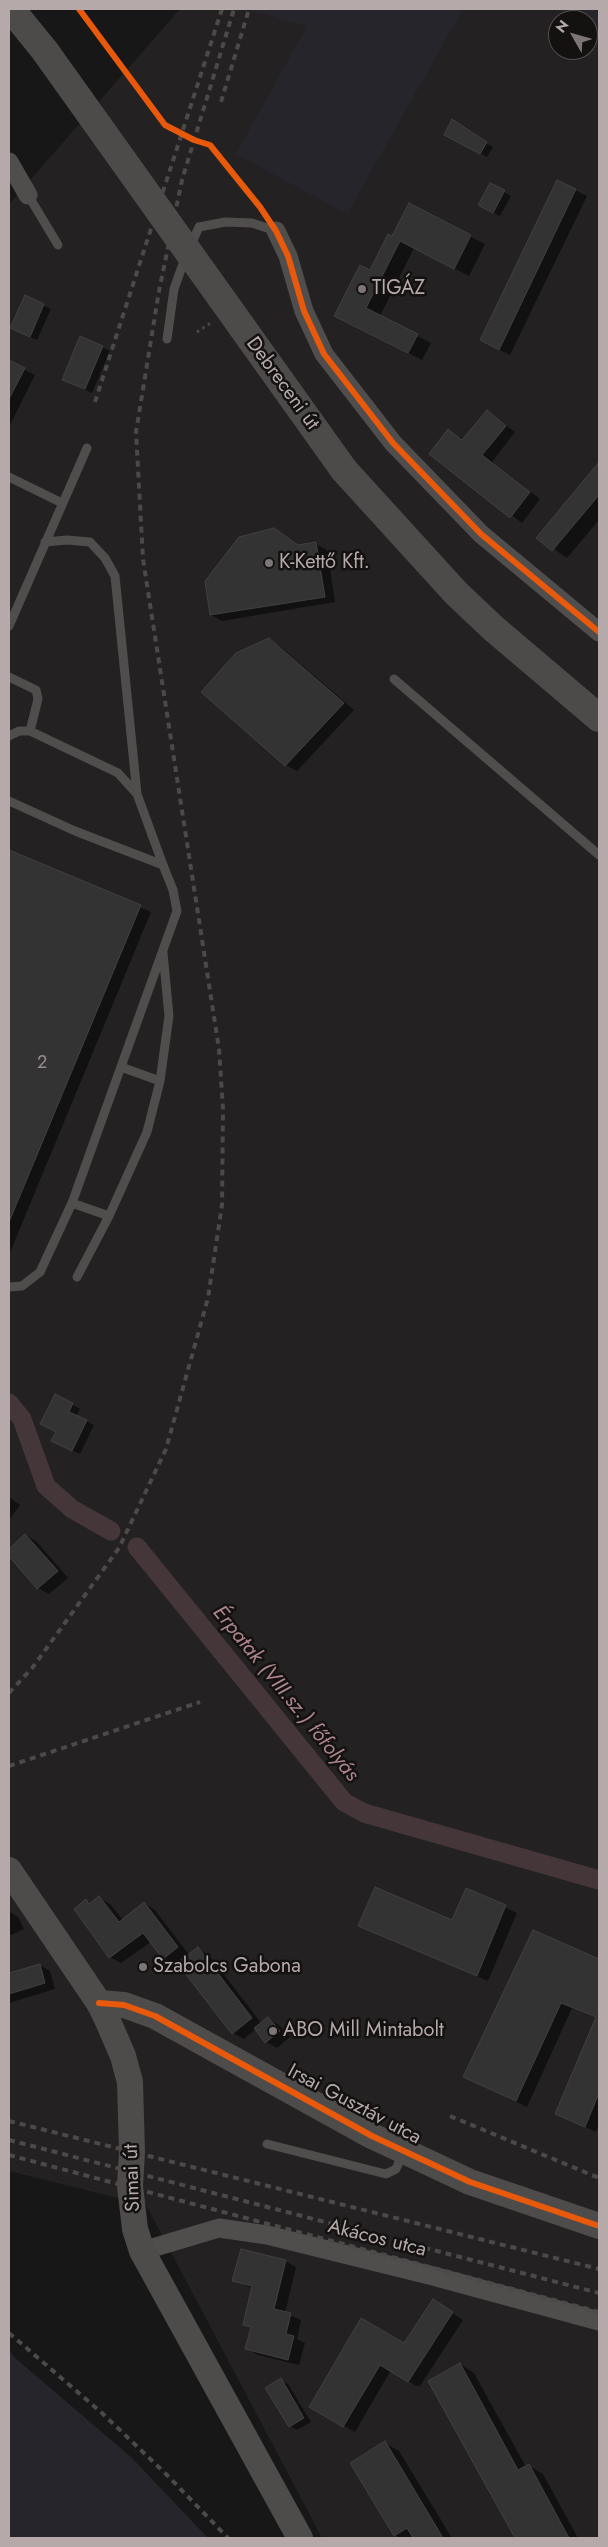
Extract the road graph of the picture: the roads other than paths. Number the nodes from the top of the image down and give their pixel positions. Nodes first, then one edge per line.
1 (11, 9) edge
2 (9, 162) edge
3 (28, 195) joint
4 (276, 231) joint
5 (58, 245) dead end
6 (167, 339) dead end
7 (87, 448) dead end
8 (9, 477) edge
9 (62, 503) junction
10 (45, 542) junction
11 (9, 626) edge
12 (599, 632) edge
13 (9, 677) edge
14 (394, 679) dead end
15 (599, 718) edge
16 (30, 731) junction
17 (9, 736) edge
18 (137, 794) junction
19 (9, 801) edge
20 (599, 855) edge
21 (163, 866) junction
22 (162, 951) junction
23 (121, 1067) junction
24 (160, 1081) junction
25 (72, 1202) junction
26 (109, 1216) junction
27 (77, 1277) dead end
28 (9, 1287) edge
29 (9, 1870) edge
30 (99, 2003) junction
31 (267, 2144) dead end
32 (404, 2151) junction
33 (599, 2226) edge
34 (142, 2251) junction
35 (599, 2322) edge
36 (300, 2538) edge

1 - 15 main road, Debreceni út, bridge
2 - 3 street
3 - 5 lane
4 - 6 lane
4 - 12 street
7 - 9 lane
8 - 9 lane
9 - 10 lane
10 - 11 lane
10 - 18 lane
13 - 16 lane
14 - 20 lane
16 - 17 lane
16 - 18 lane
18 - 21 lane
19 - 21 lane
21 - 22 lane
22 - 23 lane
22 - 24 lane
23 - 24 lane
23 - 25 lane
24 - 26 lane
25 - 26 lane
25 - 28 lane
26 - 27 lane
29 - 30 main road, Simai út
30 - 32 main road, Irsai Gusztáv utca
30 - 34 main road, Simai út
31 - 32 lane
32 - 33 main road, Irsai Gusztáv utca
34 - 35 street, Akácos utca
34 - 36 main road, Simai út

